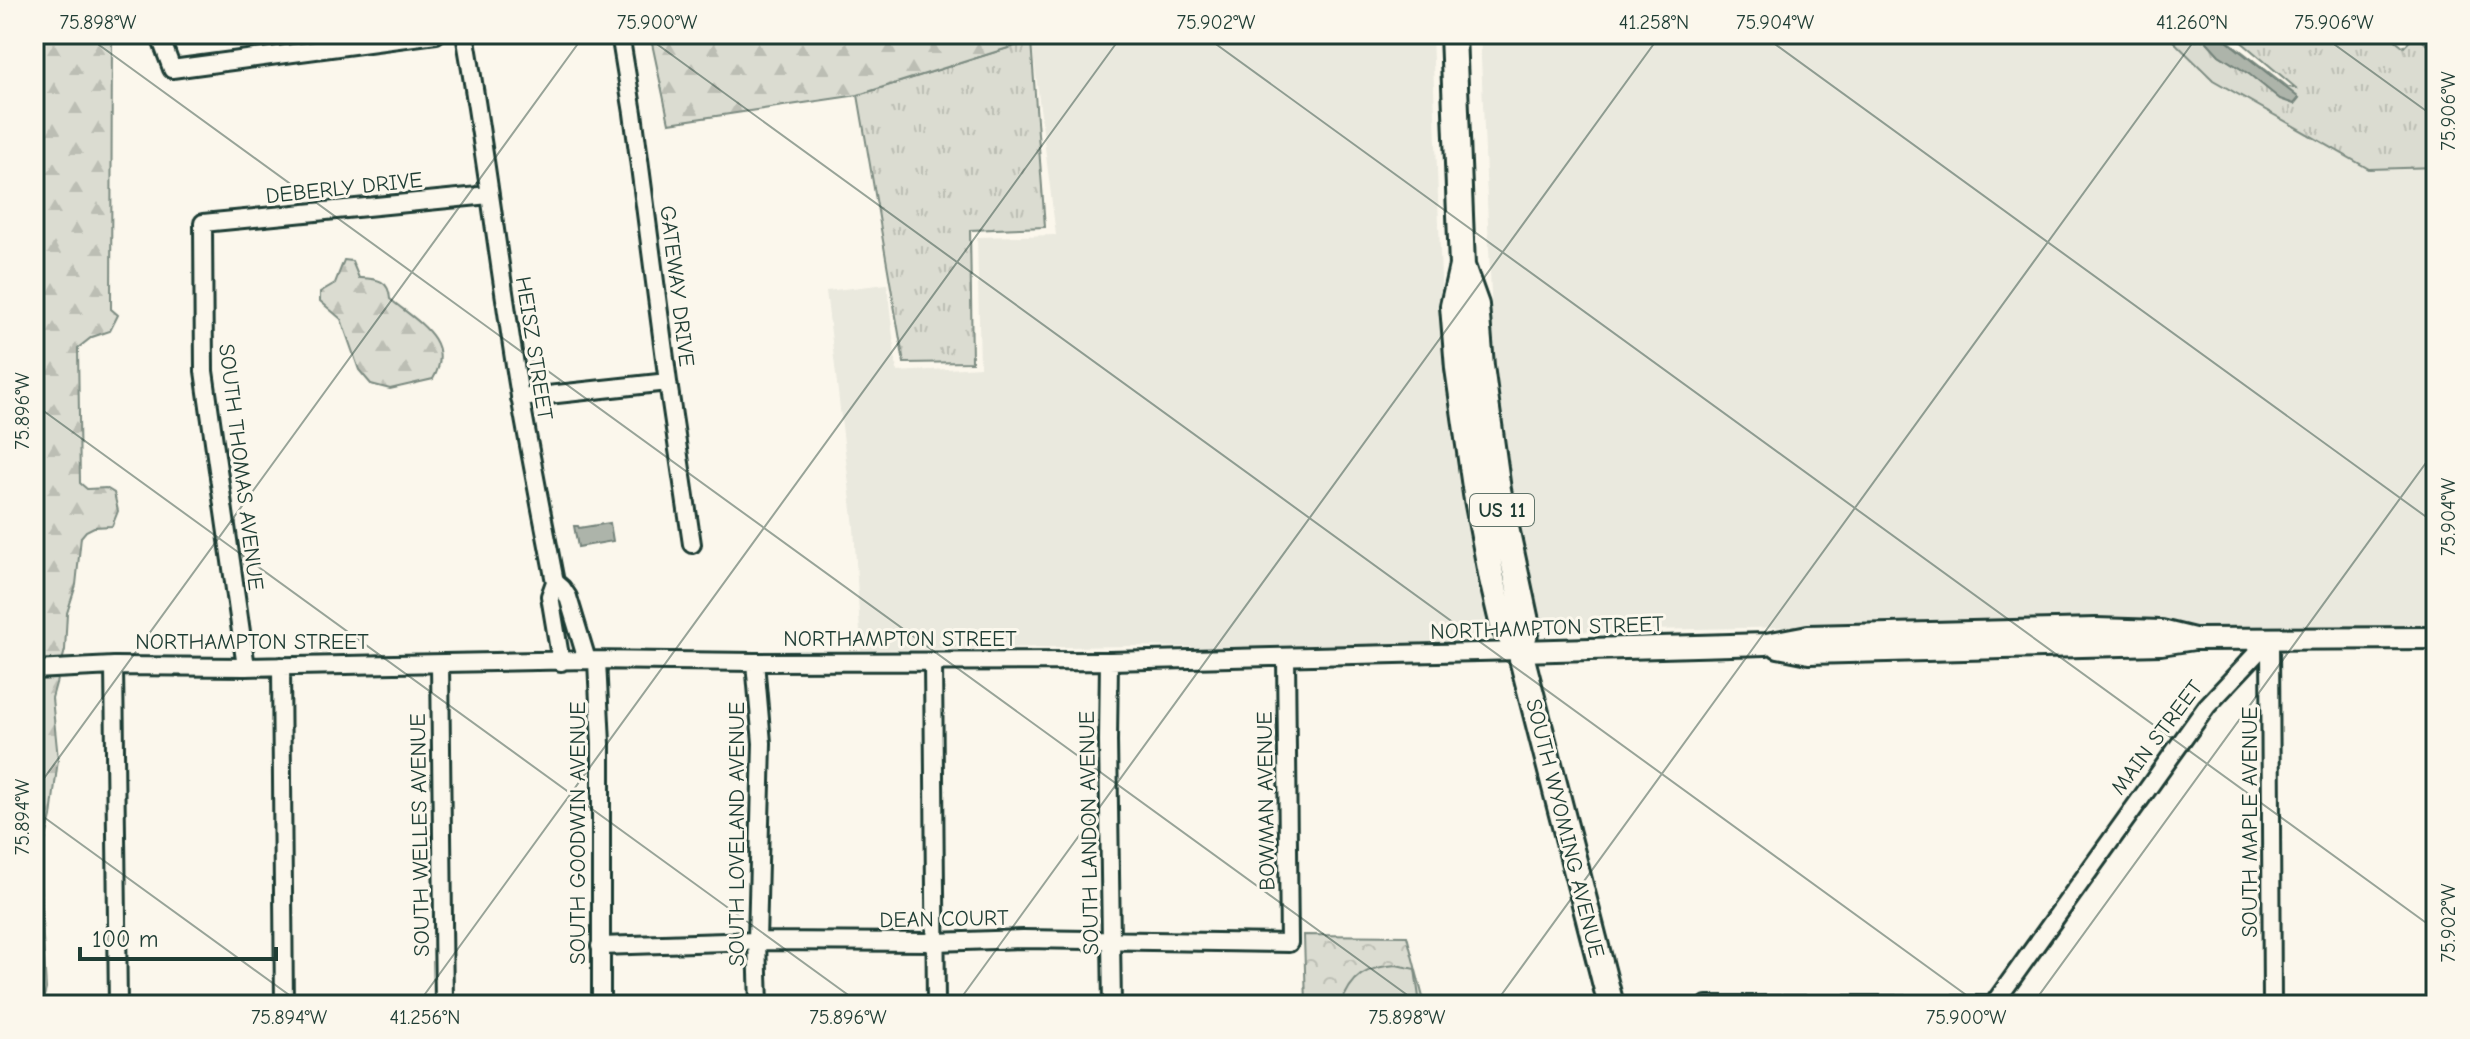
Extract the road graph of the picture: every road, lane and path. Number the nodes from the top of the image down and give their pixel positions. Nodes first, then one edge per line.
1 (159, 34) edge
2 (436, 34) edge
3 (465, 34) edge
4 (620, 34) edge
5 (1453, 34) edge
6 (489, 195) junction
7 (203, 223) joint
8 (668, 382) junction
9 (520, 398) junction
10 (692, 544) dead end
11 (555, 582) junction
12 (2436, 638) edge
13 (2270, 639) junction
14 (1520, 651) junction
15 (1286, 657) junction
16 (592, 660) junction
17 (1109, 661) junction
18 (561, 662) junction
19 (755, 662) junction
20 (933, 662) junction
21 (440, 664) junction
22 (114, 666) junction
23 (281, 666) junction
24 (246, 667) junction
25 (34, 670) edge
26 (1112, 940) junction
27 (757, 941) junction
28 (935, 942) junction
29 (1289, 943) joint
30 (600, 946) junction
31 (118, 1005) edge
32 (284, 1005) edge
33 (444, 1005) edge
34 (601, 1005) edge
35 (759, 1005) edge
36 (936, 1005) edge
37 (1112, 1005) edge
38 (1611, 1005) edge
39 (1707, 1005) edge
40 (1937, 1005) edge
41 (1993, 1005) edge
42 (2272, 1005) edge

1 - 2 street
3 - 6 street, HEISZ STREET
4 - 8 street, GATEWAY DRIVE
5 - 14 main road, SOUTH WYOMING AVENUE / US 11
6 - 7 street, DEBERLY DRIVE
6 - 9 street, HEISZ STREET
7 - 24 street, SOUTH THOMAS AVENUE
8 - 9 street
8 - 10 street, GATEWAY DRIVE
9 - 11 street, HEISZ STREET
11 - 16 street, HEISZ STREET
11 - 18 street
12 - 13 street
13 - 14 street, NORTHAMPTON STREET
13 - 41 street, MAIN STREET
13 - 42 street, SOUTH MAPLE AVENUE
14 - 15 street, NORTHAMPTON STREET
14 - 38 main road, SOUTH WYOMING AVENUE / US 11
15 - 17 street, NORTHAMPTON STREET
15 - 29 street, BOWMAN AVENUE
16 - 18 street, NORTHAMPTON STREET
16 - 19 street, NORTHAMPTON STREET
16 - 30 street, SOUTH GOODWIN AVENUE
17 - 20 street, NORTHAMPTON STREET
17 - 26 street, SOUTH LANDON AVENUE
18 - 21 street, NORTHAMPTON STREET
19 - 20 street, NORTHAMPTON STREET
19 - 27 street, SOUTH LOVELAND AVENUE
20 - 28 street
21 - 23 street, NORTHAMPTON STREET
21 - 33 street, SOUTH WELLES AVENUE
22 - 24 street, NORTHAMPTON STREET
22 - 25 street, NORTHAMPTON STREET
22 - 31 street
23 - 24 street, NORTHAMPTON STREET
23 - 32 street
26 - 28 street, DEAN COURT
26 - 29 street, DEAN COURT
26 - 37 street, SOUTH LANDON AVENUE
27 - 28 street, DEAN COURT
27 - 30 street, DEAN COURT
27 - 35 street, SOUTH LOVELAND AVENUE
28 - 36 street
30 - 34 street, SOUTH GOODWIN AVENUE
39 - 40 street
40 - 41 street

